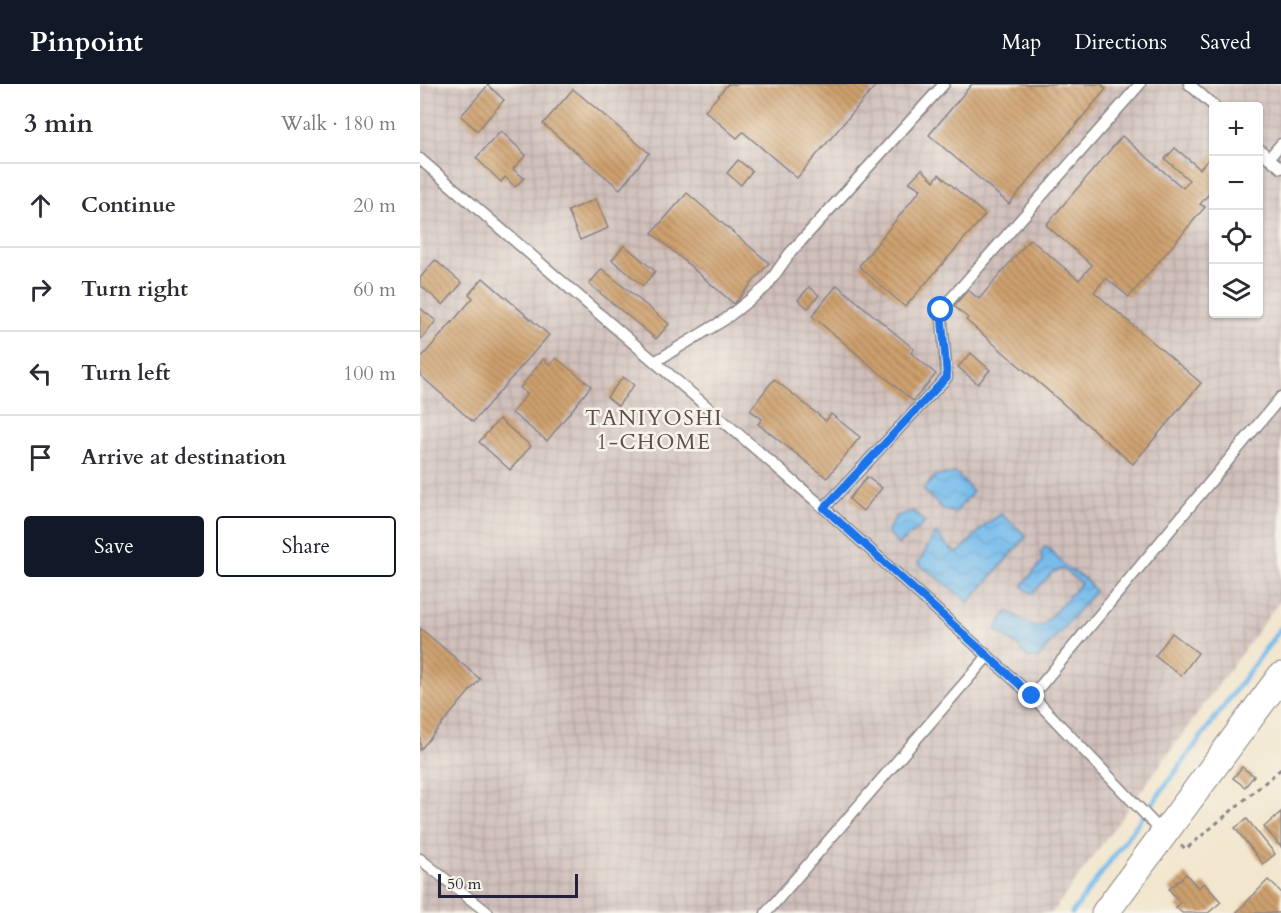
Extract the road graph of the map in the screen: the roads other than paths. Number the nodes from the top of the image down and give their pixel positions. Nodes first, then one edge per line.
1 (944, 84) edge
2 (1140, 84) edge
3 (1189, 84) edge
4 (1209, 102) edge
5 (1281, 144) edge
6 (1263, 153) edge
7 (1269, 158) junction
8 (420, 159) edge
9 (1281, 168) edge
10 (656, 361) junction
11 (1281, 397) edge
12 (824, 508) junction
13 (987, 657) junction
14 (1281, 676) edge
15 (1032, 696) junction
16 (1164, 834) junction
17 (420, 859) edge
18 (488, 913) edge
19 (766, 913) edge
20 (1106, 913) edge

1 - 10 lane
2 - 12 lane
3 - 4 lane
5 - 7 lane
6 - 7 lane
7 - 9 lane
8 - 10 lane
10 - 12 lane
11 - 15 lane
12 - 13 lane
13 - 15 lane
13 - 19 lane
14 - 16 street
15 - 16 lane
16 - 20 street
17 - 18 lane

